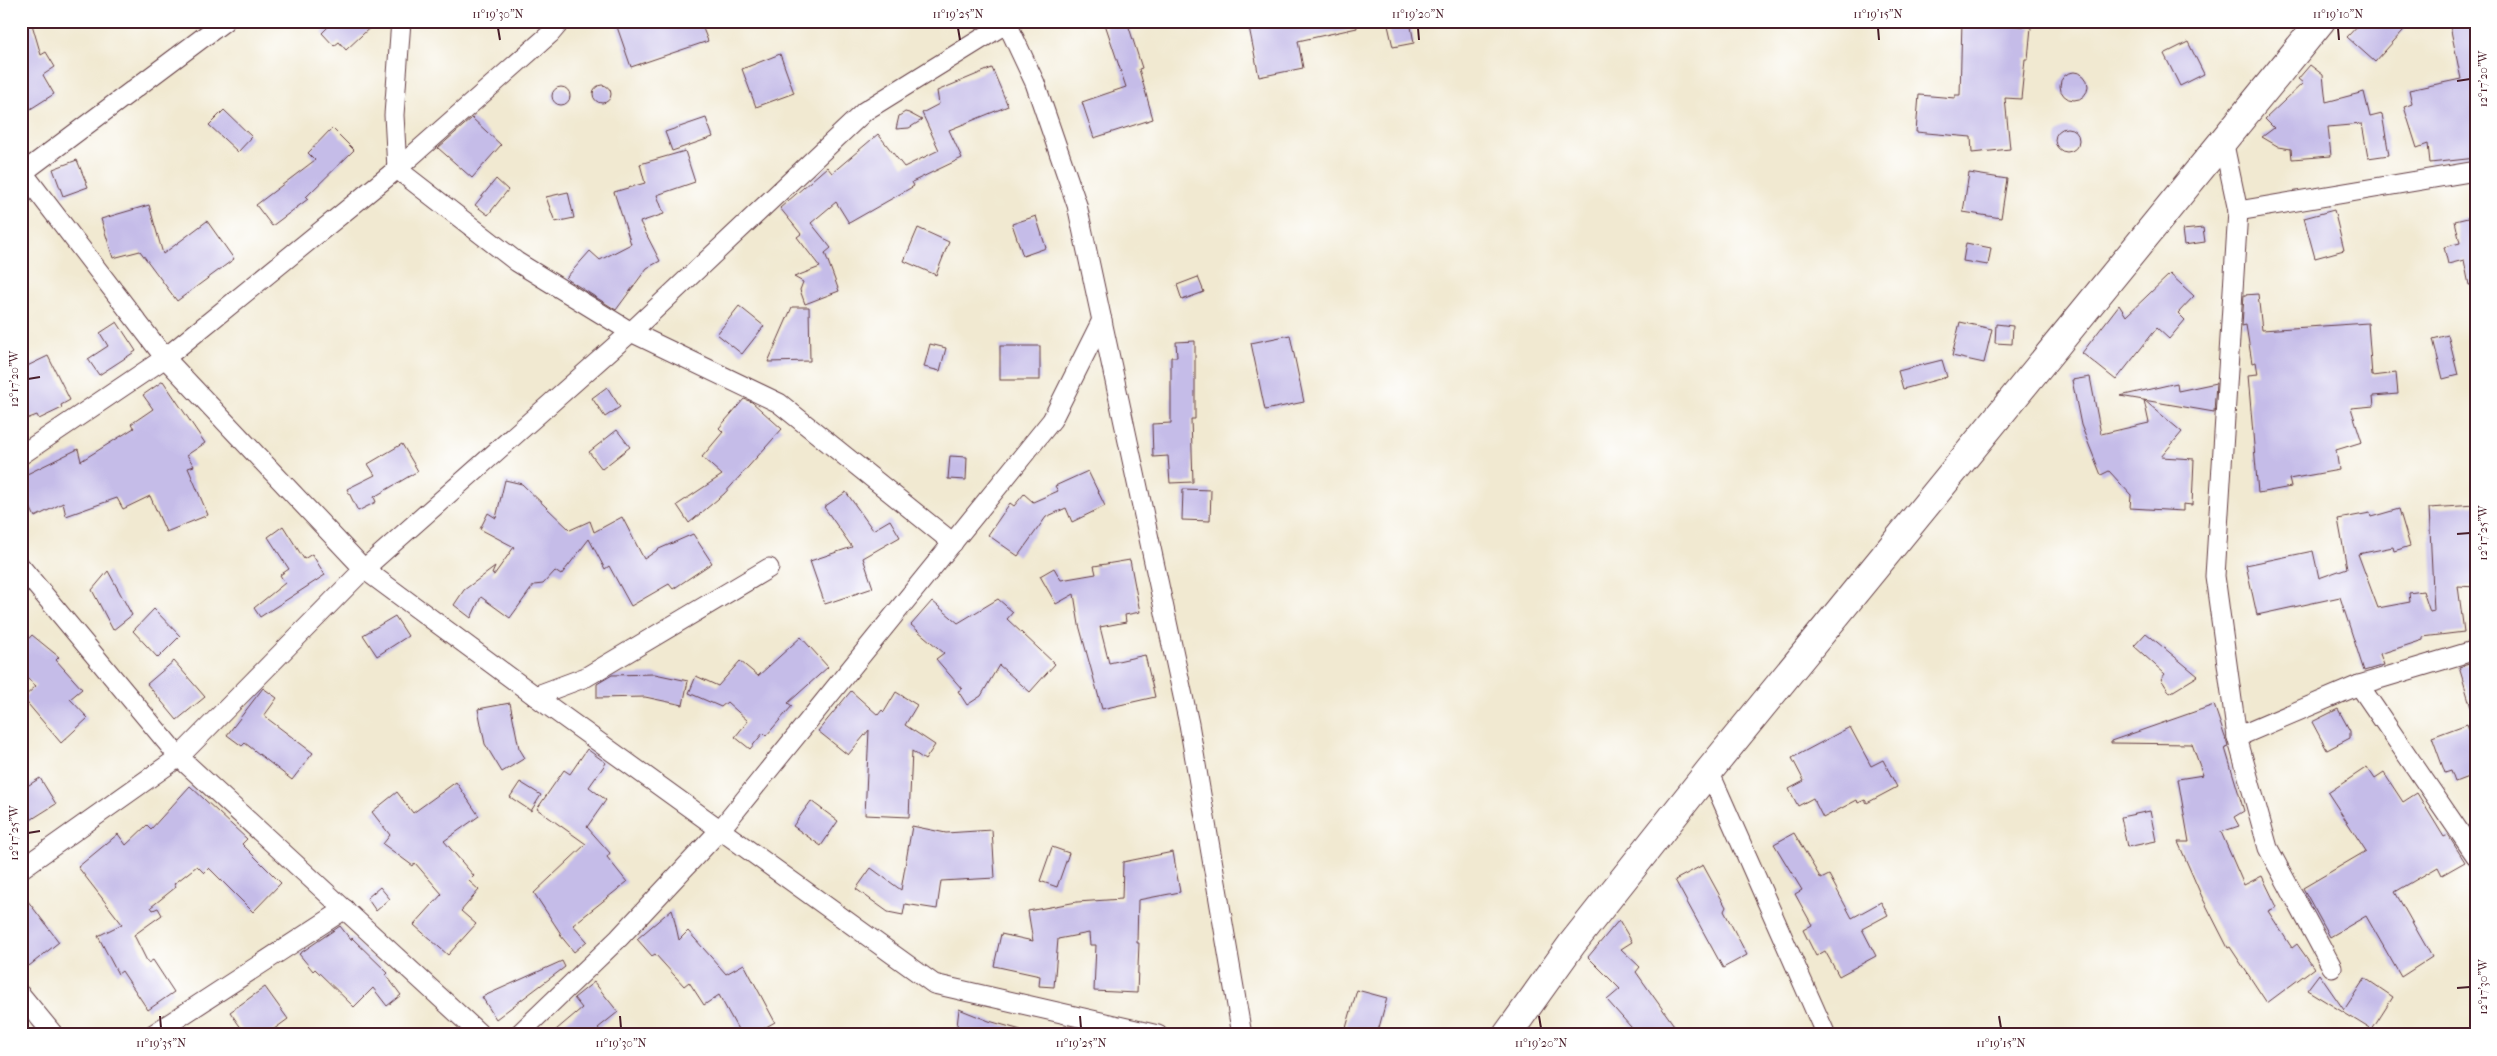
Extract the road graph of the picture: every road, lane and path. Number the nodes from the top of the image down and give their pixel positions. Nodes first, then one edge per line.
1 (225, 21) edge
2 (401, 21) edge
3 (561, 21) edge
4 (2321, 21) edge
5 (1008, 22) edge
6 (2223, 140) junction
7 (397, 169) junction
8 (2476, 171) edge
9 (22, 172) edge
10 (2238, 212) junction
11 (1102, 320) junction
12 (631, 332) junction
13 (165, 358) junction
14 (21, 455) edge
15 (953, 543) junction
16 (21, 567) edge
17 (769, 568) dead end
18 (364, 569) junction
19 (2476, 650) edge
20 (2360, 685) junction
21 (535, 696) junction
22 (2237, 737) junction
23 (179, 757) junction
24 (1709, 771) junction
25 (720, 830) junction
26 (2476, 856) edge
27 (21, 869) edge
28 (345, 909) junction
29 (2332, 967) dead end
30 (21, 995) edge
31 (54, 1035) edge
32 (152, 1035) edge
33 (481, 1035) edge
34 (518, 1035) edge
35 (1158, 1035) edge
36 (1242, 1035) edge
37 (1507, 1035) edge
38 (1826, 1035) edge

1 - 9 street
2 - 7 street
3 - 7 street
4 - 6 highway
5 - 11 street
5 - 12 street
6 - 10 street
6 - 24 highway
7 - 12 street
7 - 13 street
8 - 10 street
9 - 13 street
10 - 22 street
11 - 15 street
11 - 36 street
12 - 15 street
12 - 18 street
13 - 14 street
13 - 18 street
15 - 25 street
16 - 23 street
17 - 21 street
18 - 21 street
18 - 23 street
19 - 20 street
20 - 22 street
20 - 26 street
21 - 25 street
22 - 29 street
23 - 27 street
23 - 28 street
24 - 37 highway
24 - 38 street
25 - 34 street
25 - 35 street
28 - 32 street
28 - 33 street
30 - 31 street

